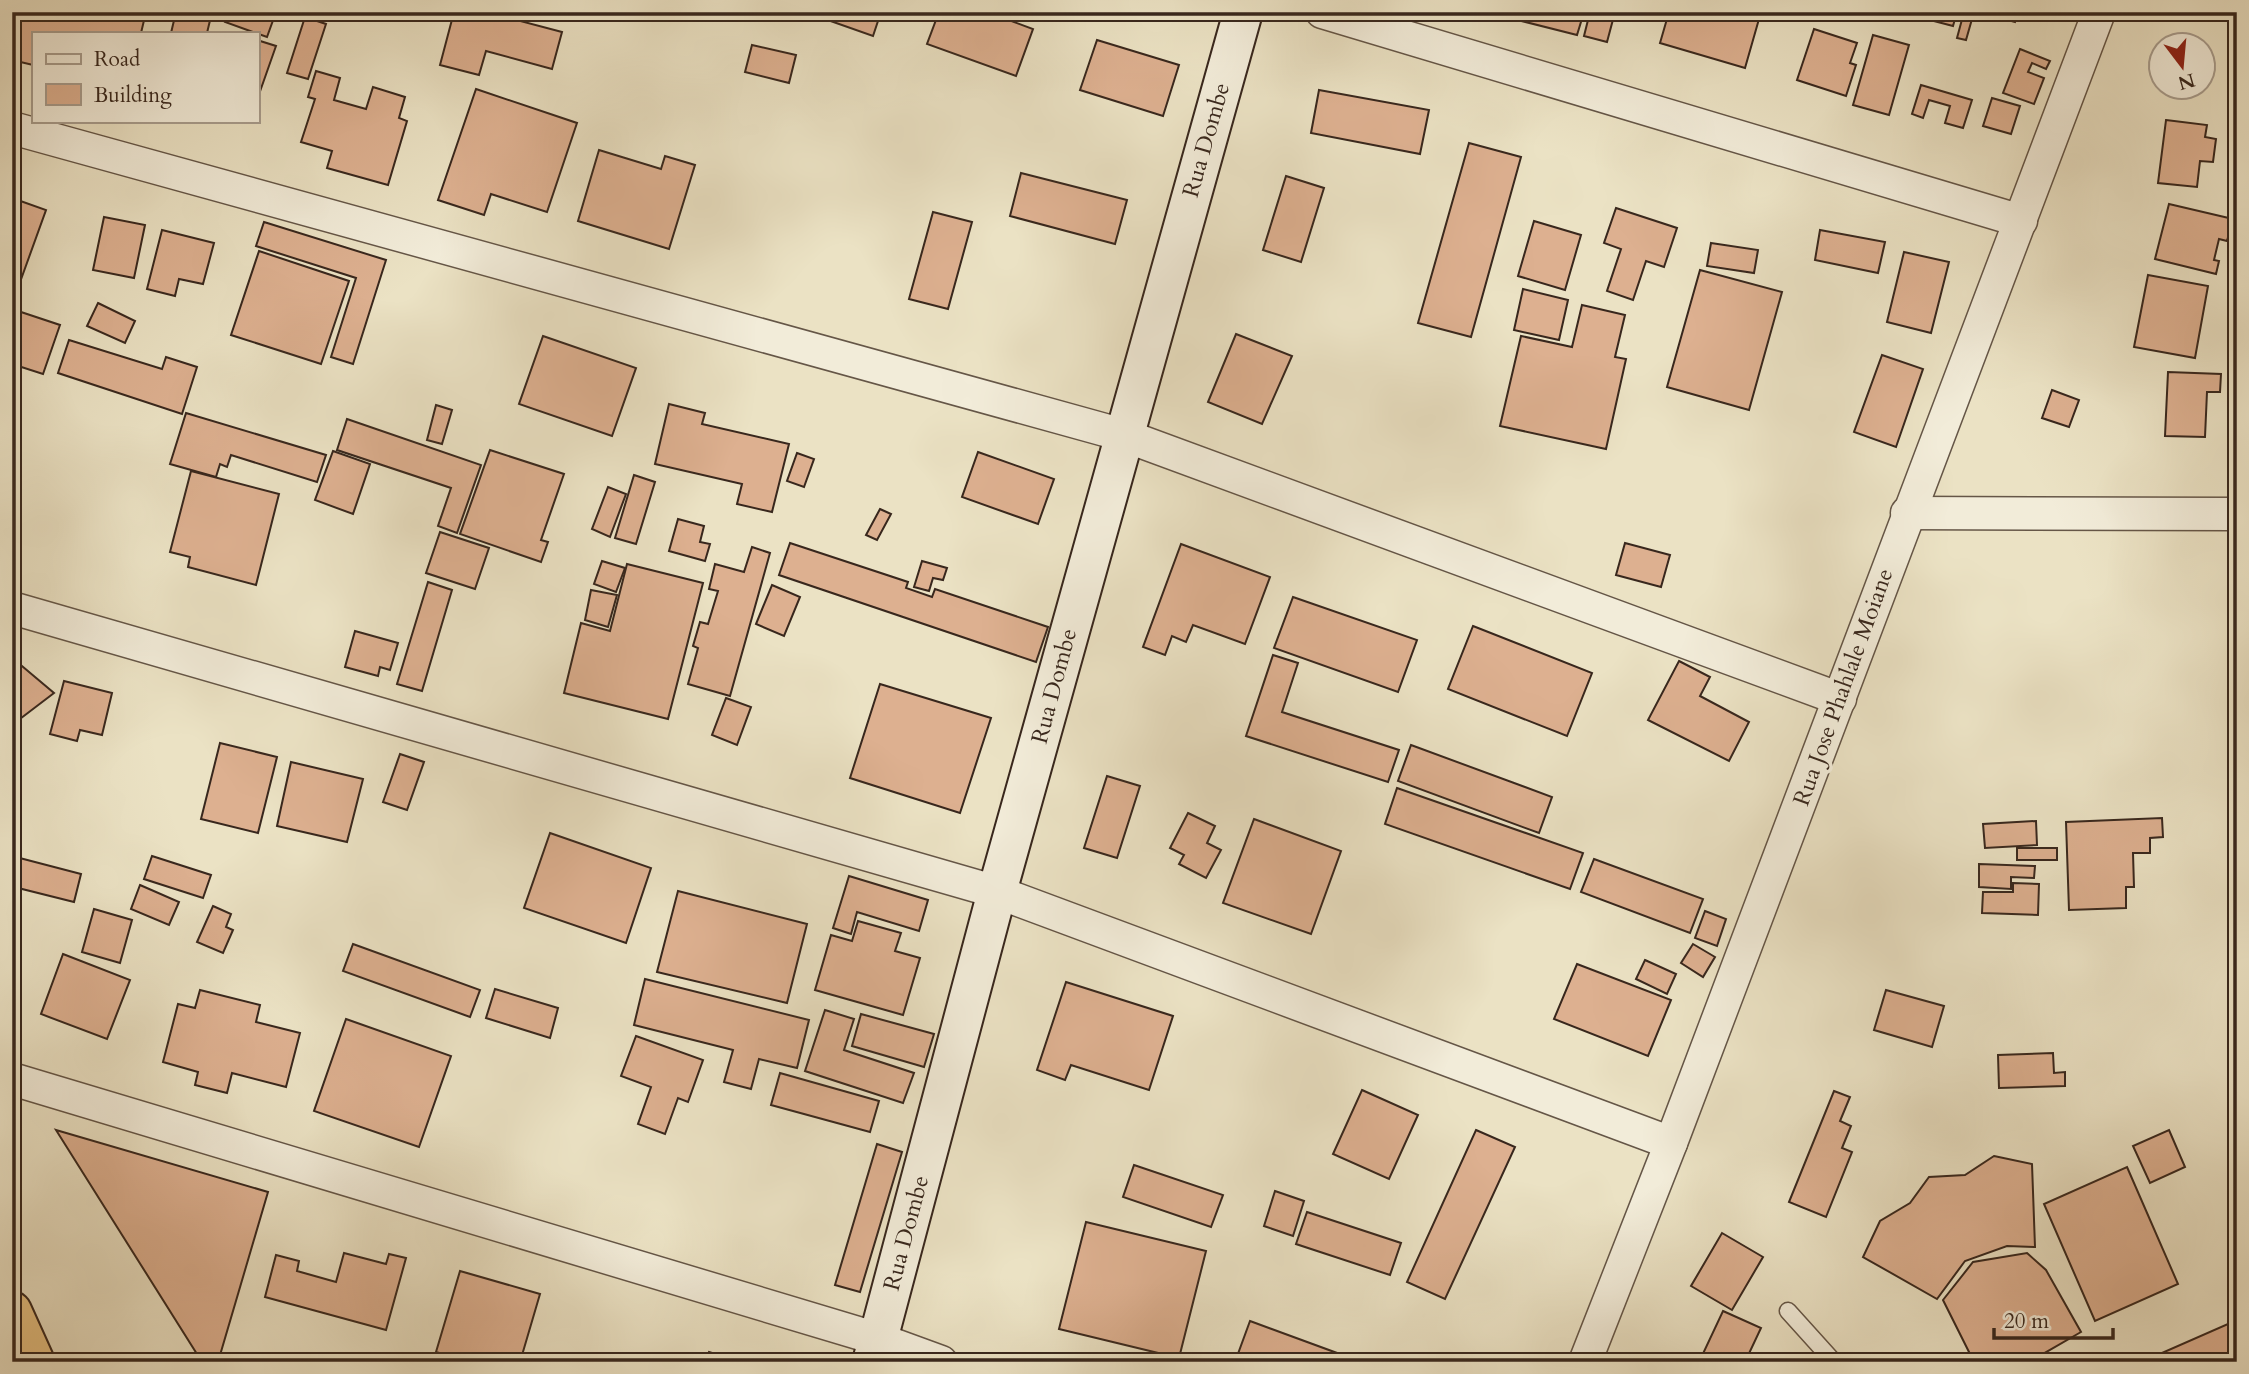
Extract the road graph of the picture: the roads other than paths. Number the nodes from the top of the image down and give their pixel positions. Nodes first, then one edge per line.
1 (1243, 12) edge
2 (1322, 12) edge
3 (2098, 12) edge
4 (12, 128) edge
5 (2021, 221) junction
6 (1123, 435) junction
7 (1907, 513) junction
8 (2237, 514) edge
9 (12, 608) edge
10 (1840, 699) junction
11 (997, 892) junction
12 (12, 1079) edge
13 (1671, 1143) junction
14 (12, 1311) edge
15 (1788, 1311) dead end
16 (874, 1350) edge
17 (35, 1362) edge
18 (941, 1362) edge
19 (1585, 1362) edge
20 (1834, 1362) edge

1 - 6 street, Rua Dombe
2 - 5 street
3 - 5 street, Rua Jose Phahlale Moiane
4 - 6 street
5 - 7 street, Rua Jose Phahlale Moiane
6 - 10 street
6 - 11 street, Rua Dombe
7 - 8 street
7 - 10 street, Rua Jose Phahlale Moiane
9 - 11 street
10 - 13 street, Rua Jose Phahlale Moiane
11 - 13 street
11 - 16 street, Rua Dombe
12 - 16 street
13 - 19 street, Rua Jose Phahlale Moiane
14 - 17 highway
15 - 20 lane
16 - 18 street

